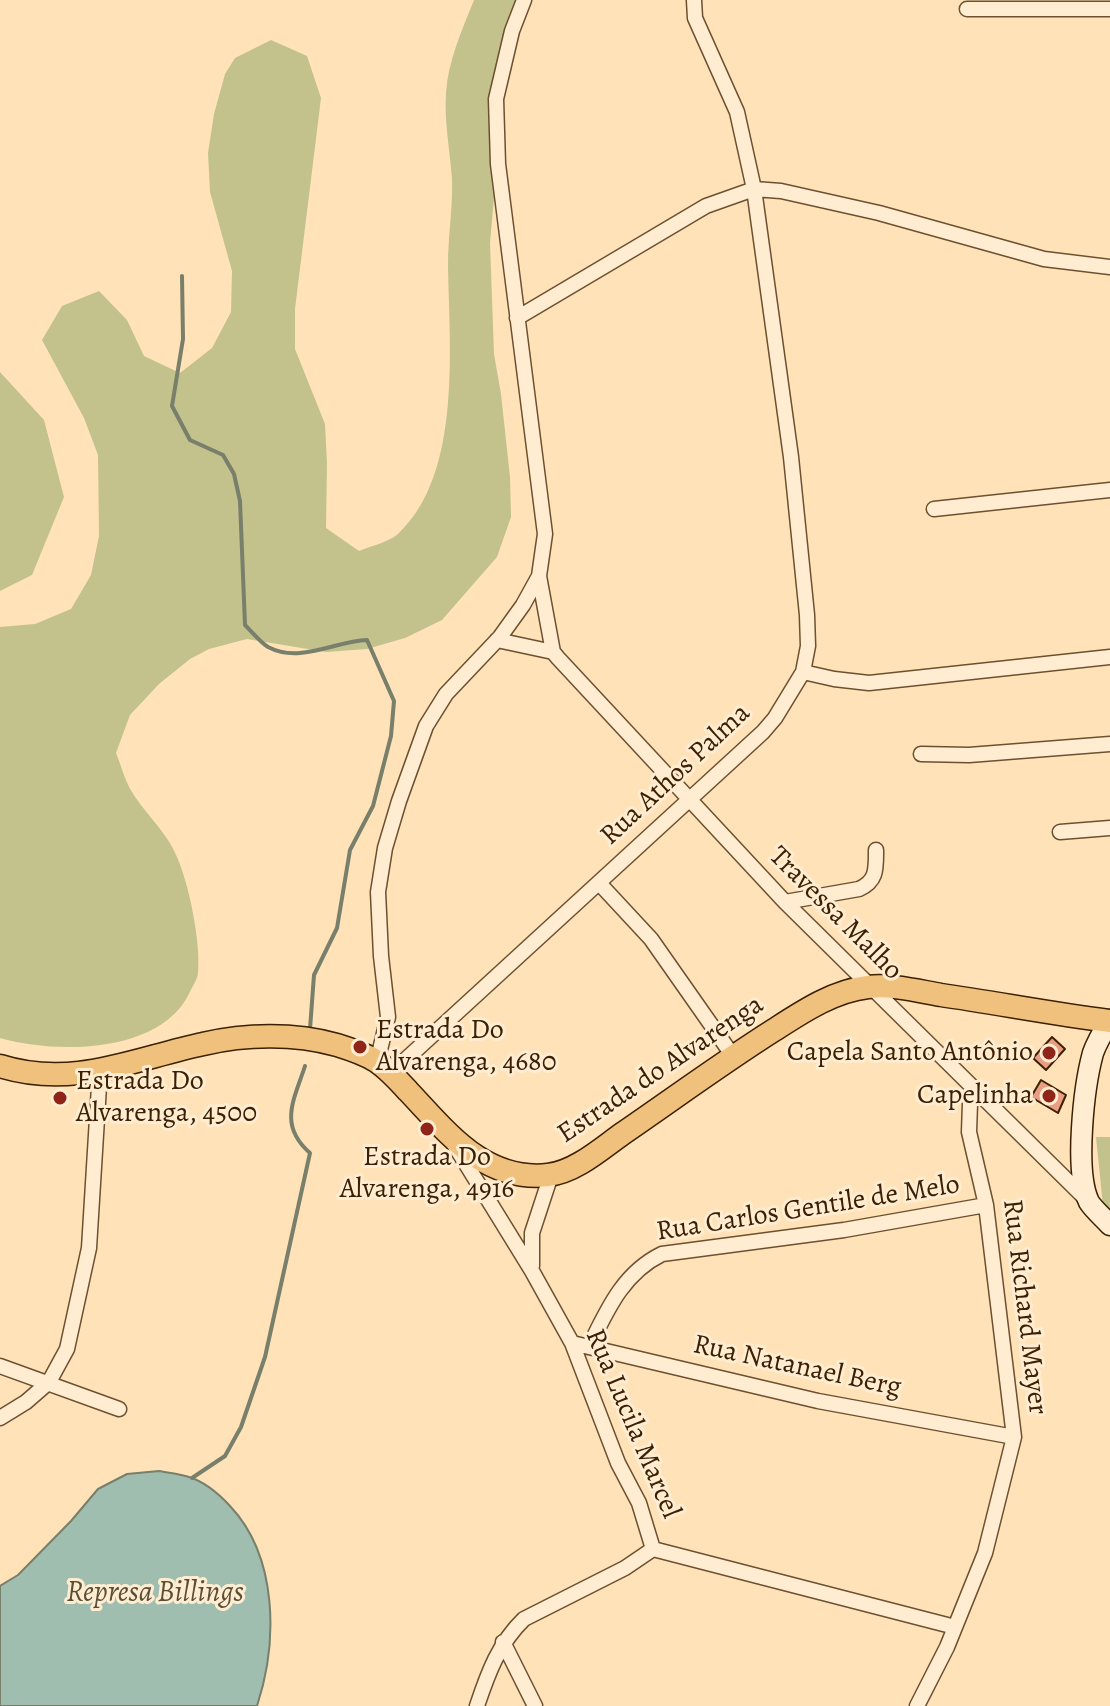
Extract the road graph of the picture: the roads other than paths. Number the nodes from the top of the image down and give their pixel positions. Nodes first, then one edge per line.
1 (524, 0) edge
2 (694, 0) edge
3 (967, 9) dead end
4 (1110, 9) edge
5 (754, 189) junction
6 (1110, 267) edge
7 (517, 318) junction
8 (1110, 490) edge
9 (934, 509) dead end
10 (539, 576) junction
11 (497, 640) junction
12 (553, 652) junction
13 (1110, 657) edge
14 (803, 672) junction
15 (1110, 744) edge
16 (921, 754) dead end
17 (690, 800) junction
18 (1110, 828) edge
19 (1060, 832) dead end
20 (876, 850) dead end
21 (599, 883) junction
22 (785, 902) junction
23 (870, 986) junction
24 (1110, 1021) edge
25 (733, 1056) junction
26 (0, 1066) edge
27 (384, 1067) junction
28 (100, 1070) junction
29 (975, 1092) junction
30 (448, 1134) junction
31 (551, 1175) junction
32 (1090, 1202) junction
33 (986, 1205) junction
34 (1110, 1225) edge
35 (532, 1271) junction
36 (572, 1343) junction
37 (589, 1347) junction
38 (0, 1366) edge
39 (49, 1382) junction
40 (119, 1409) dead end
41 (0, 1418) edge
42 (1014, 1437) junction
43 (653, 1549) junction
44 (955, 1627) junction
45 (503, 1642) junction
46 (477, 1706) edge
47 (535, 1706) edge
48 (917, 1706) edge

1 - 7 street
2 - 5 street, Rua Athos Palma
3 - 4 street
5 - 6 street
5 - 7 street
5 - 14 street, Rua Athos Palma
7 - 10 street
8 - 9 street
10 - 11 street
10 - 12 street
11 - 12 street
11 - 27 street
12 - 17 street, Travessa Malho
13 - 14 street
14 - 17 street, Rua Athos Palma
15 - 16 street
17 - 21 street, Rua Athos Palma
17 - 22 street, Travessa Malho
18 - 19 street
20 - 22 street
21 - 25 street
21 - 27 street, Rua Athos Palma
22 - 23 street, Travessa Malho
23 - 24 main road, Estrada do Alvarenga
23 - 25 main road, Estrada do Alvarenga
23 - 29 street, Travessa Malho
24 - 32 street
25 - 31 main road, Estrada do Alvarenga
26 - 28 main road, Estrada do Alvarenga
27 - 28 main road, Estrada do Alvarenga
27 - 30 main road, Estrada do Alvarenga
28 - 39 street
29 - 32 street, Travessa Malho
29 - 33 street, Rua Richard Mayer
30 - 31 main road, Estrada do Alvarenga
30 - 35 street, Rua Lucila Marcel
31 - 35 street, Rua Lucila Marcel
32 - 34 street
33 - 37 street, Rua Carlos Gentile de Melo
33 - 42 street, Rua Richard Mayer
35 - 36 street, Rua Lucila Marcel
36 - 37 street, Rua Natanael Berg
36 - 43 street, Rua Lucila Marcel
37 - 42 street, Rua Natanael Berg
38 - 39 street
39 - 40 street
39 - 41 street
42 - 44 street, Rua Richard Mayer
43 - 44 street
43 - 45 street, Rua Lucila Marcel
44 - 48 street, Rua Richard Mayer
45 - 46 street, Rua Lucila Marcel
45 - 47 street

